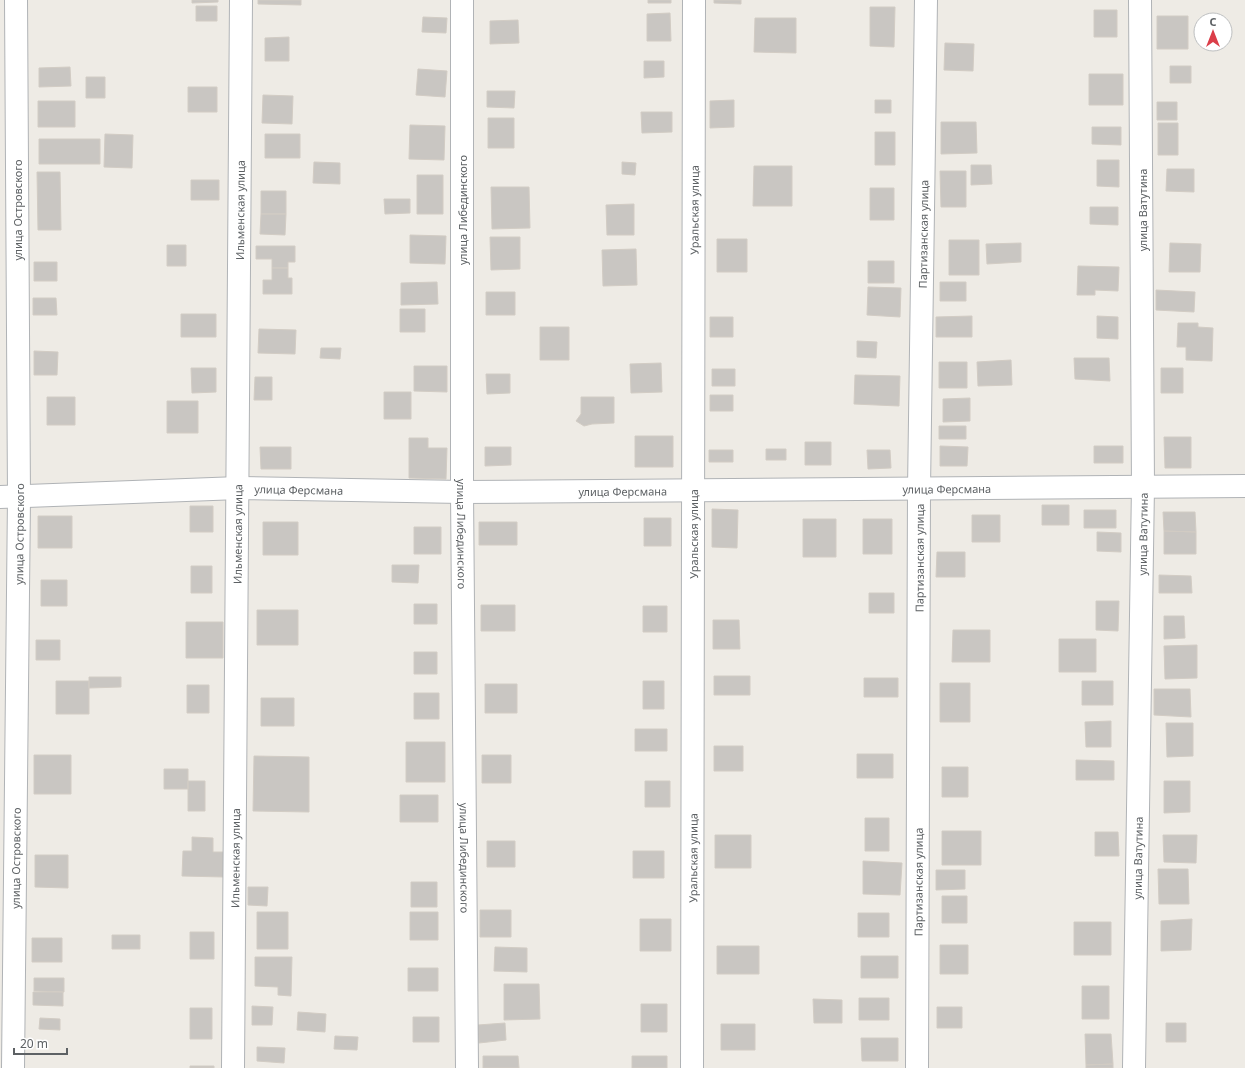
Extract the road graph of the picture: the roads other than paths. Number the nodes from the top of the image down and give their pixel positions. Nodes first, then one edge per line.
1 (16, 0) edge
2 (240, 0) edge
3 (462, 0) edge
4 (694, 0) edge
5 (926, 0) edge
6 (1140, 0) edge
7 (1144, 486) junction
8 (1245, 486) edge
9 (238, 488) junction
10 (919, 489) junction
11 (692, 490) junction
12 (462, 492) junction
13 (10, 497) edge
14 (13, 1068) edge
15 (233, 1068) edge
16 (467, 1068) edge
17 (692, 1068) edge
18 (918, 1068) edge
19 (1134, 1068) edge

1 - 13 street, улица Островского
2 - 9 street, Ильменская улица
3 - 12 street, улица Либединского
4 - 11 street, Уральская улица
5 - 10 street, Партизанская улица
6 - 7 street, улица Ватутина
7 - 8 street, улица Ферсмана
7 - 10 street, улица Ферсмана
7 - 19 street, улица Ватутина
9 - 12 street, улица Ферсмана
9 - 13 street, улица Ферсмана
9 - 15 street, Ильменская улица
10 - 11 street, улица Ферсмана
10 - 18 street, Партизанская улица
11 - 12 street, улица Ферсмана
11 - 17 street, Уральская улица
12 - 16 street, улица Либединского
13 - 14 street, улица Островского

